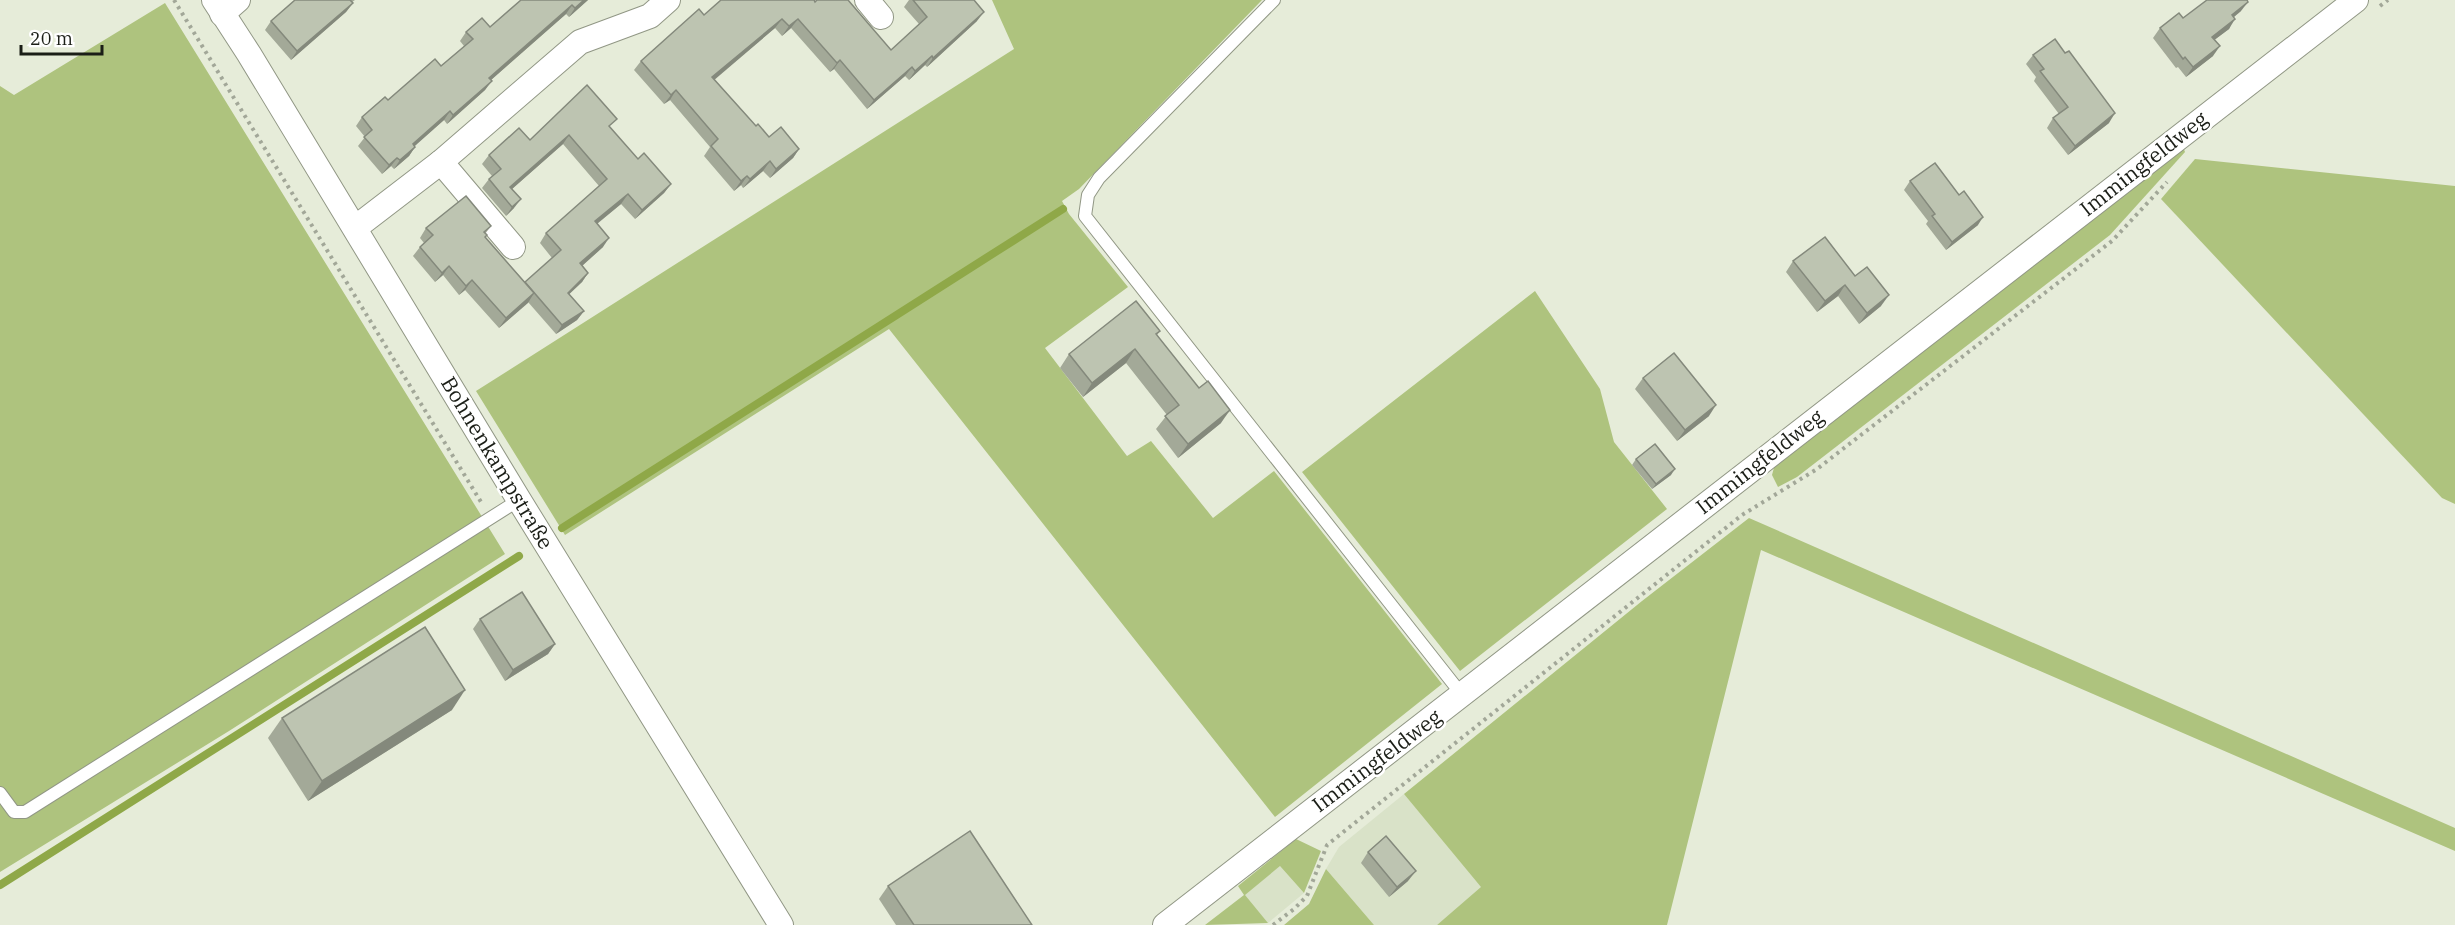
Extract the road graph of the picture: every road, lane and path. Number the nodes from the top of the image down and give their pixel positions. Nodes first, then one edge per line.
1 (668, 0) edge
2 (1274, 0) edge
3 (2388, 0) edge
4 (2367, 3) edge
5 (225, 5) edge
6 (441, 162) junction
7 (2171, 177) dead end
8 (355, 228) junction
9 (513, 247) dead end
10 (519, 500) junction
11 (1463, 696) junction
12 (0, 793) edge
13 (781, 925) edge
14 (1165, 925) edge
15 (1273, 925) edge

1 - 6 street
2 - 11 lane
3 - 4 path
4 - 11 street, Immingfeldweg
5 - 8 street, Bohnenkampstraße
6 - 8 street
6 - 9 street
7 - 15 path
8 - 10 street, Bohnenkampstraße
10 - 12 lane
10 - 13 street, Bohnenkampstraße
11 - 14 street, Immingfeldweg

